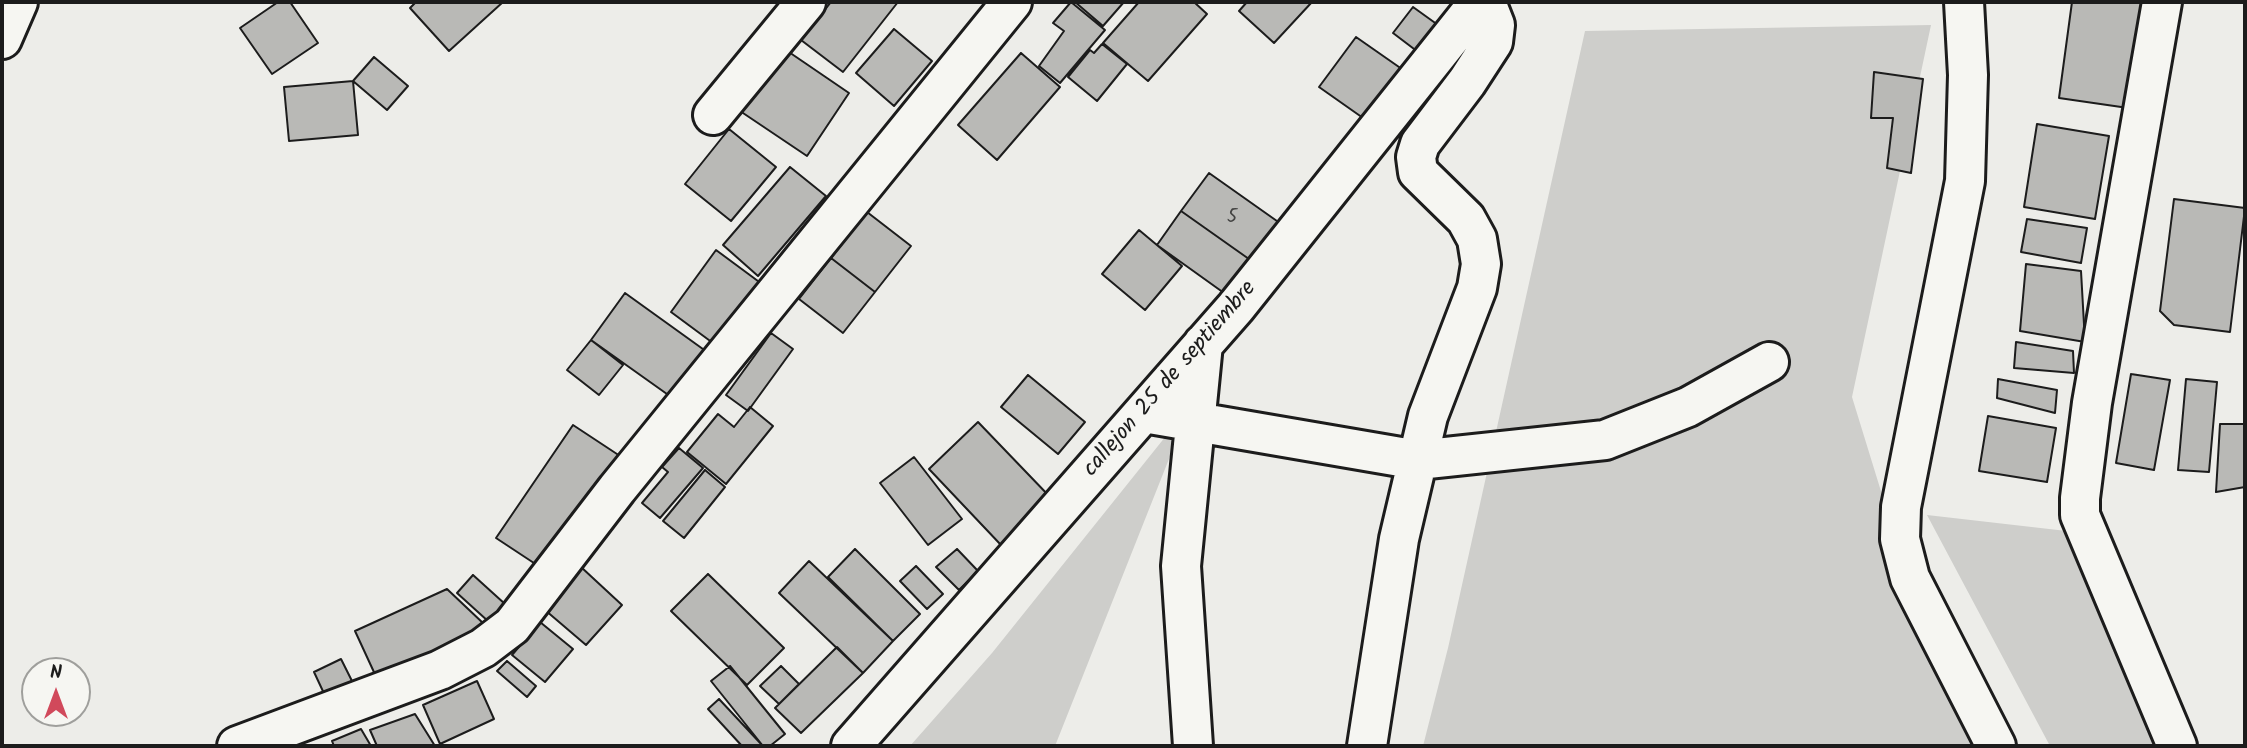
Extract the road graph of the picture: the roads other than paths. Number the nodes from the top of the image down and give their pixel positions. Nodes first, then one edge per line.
1 (18, 2) edge
2 (806, 2) edge
3 (1012, 2) edge
4 (1479, 2) edge
5 (1486, 2) edge
6 (1964, 2) edge
7 (2162, 2) edge
8 (2, 39) edge
9 (713, 115) dead end
10 (1203, 344) junction
11 (1769, 362) dead end
12 (1144, 413) junction
13 (1195, 421) junction
14 (1418, 460) junction
15 (237, 746) edge
16 (850, 746) edge
17 (1193, 746) edge
18 (1367, 746) edge
19 (1996, 746) edge
20 (2177, 746) edge

1 - 8 street
2 - 9 street
3 - 15 street
4 - 10 street, callejon 25 de septiembre
5 - 14 street
6 - 19 street
7 - 20 street
10 - 12 street, callejon 25 de septiembre
10 - 13 street
11 - 14 street
12 - 13 street
12 - 16 street, callejon 25 de septiembre
13 - 14 street
13 - 17 street
14 - 18 street

